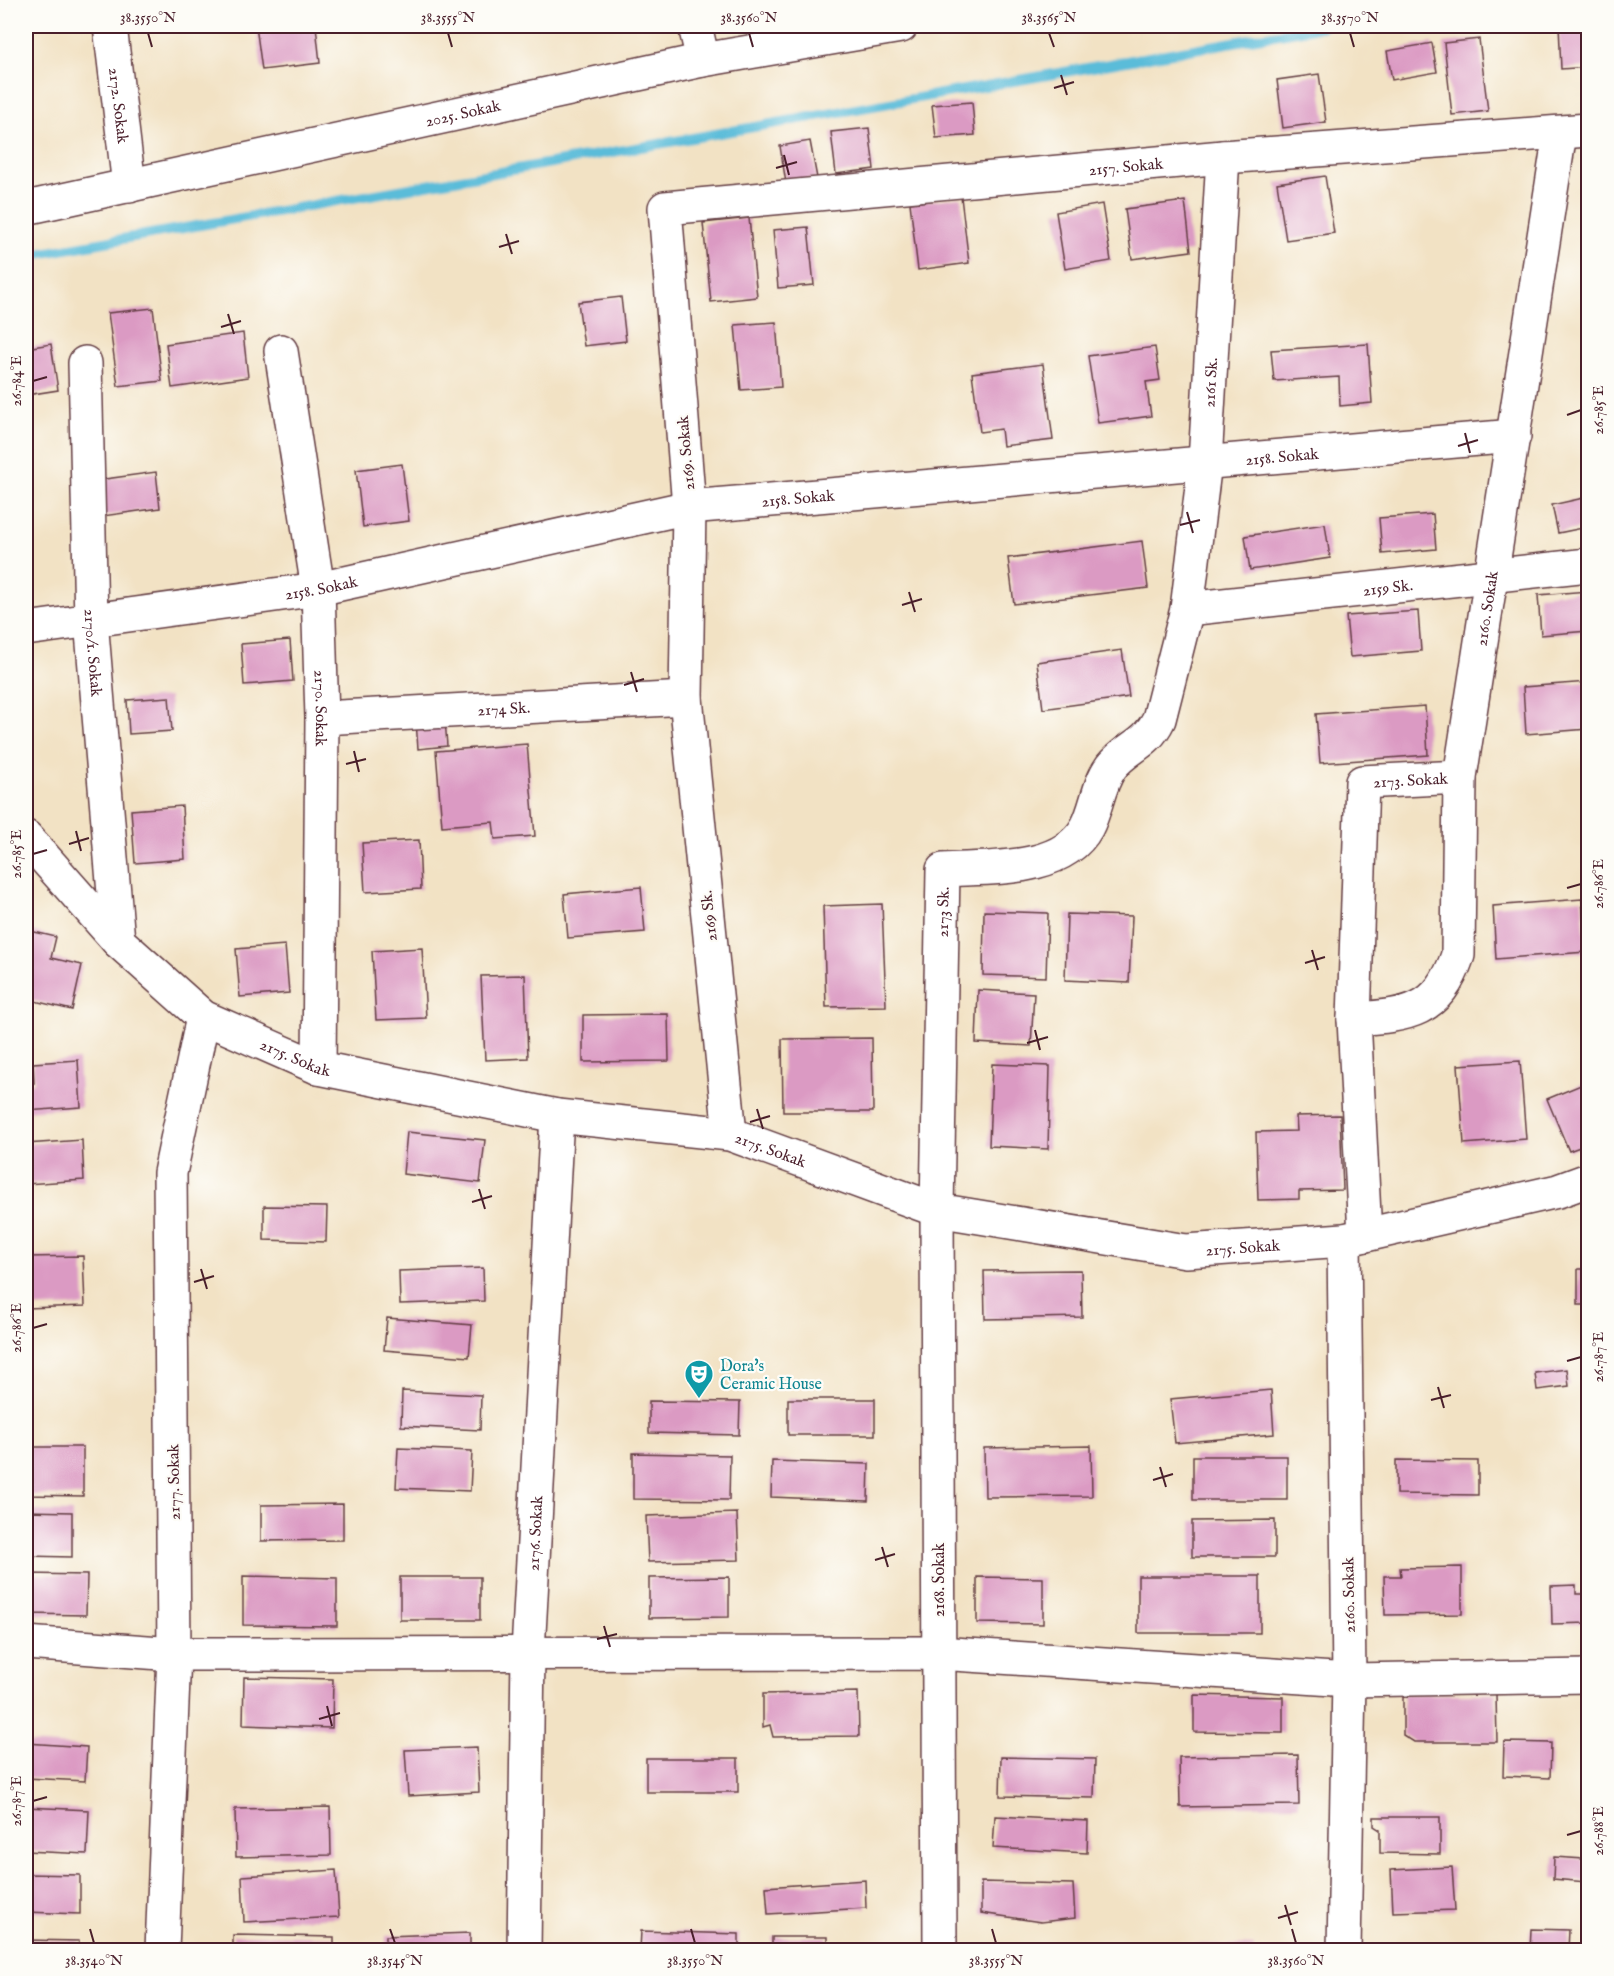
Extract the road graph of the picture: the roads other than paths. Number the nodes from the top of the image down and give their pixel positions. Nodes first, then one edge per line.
1 (110, 26) edge
2 (695, 26) edge
3 (901, 26) edge
4 (850, 30) edge
5 (703, 60) junction
6 (1574, 132) edge
7 (1223, 157) junction
8 (129, 186) junction
9 (26, 208) edge
10 (665, 208) joint
11 (281, 351) dead end
12 (85, 363) dead end
13 (1514, 436) junction
14 (1205, 462) junction
15 (689, 507) junction
16 (1588, 566) edge
17 (1490, 577) junction
18 (318, 589) junction
19 (1187, 609) junction
20 (92, 620) junction
21 (26, 629) edge
22 (686, 698) junction
23 (322, 718) junction
24 (1159, 719) joint
25 (1460, 777) junction
26 (1362, 782) joint
27 (26, 837) edge
28 (118, 941) junction
29 (203, 1017) junction
30 (1354, 1019) junction
31 (319, 1068) junction
32 (557, 1116) junction
33 (730, 1134) junction
34 (1588, 1180) edge
35 (937, 1210) junction
36 (1354, 1237) junction
37 (26, 1643) edge
38 (528, 1652) junction
39 (938, 1653) junction
40 (174, 1654) junction
41 (1588, 1676) edge
42 (1348, 1680) junction
43 (162, 1950) edge
44 (524, 1950) edge
45 (940, 1950) edge
46 (1344, 1950) edge

1 - 8 street, 2172. Sokak
2 - 5 street
3 - 4 street, 2025. Sokak
4 - 5 street, 2025. Sokak
5 - 8 street, 2025. Sokak
6 - 7 street, 2157. Sokak
6 - 13 street, 2160. Sokak
7 - 10 street, 2157. Sokak
7 - 14 street, 2161 Sk.
8 - 9 street, 2025. Sokak
10 - 15 street, 2169. Sokak
11 - 18 street, 2170. Sokak
12 - 20 street, 2170/1. Sokak
13 - 14 street, 2158. Sokak
13 - 17 street, 2160. Sokak
14 - 15 street, 2158. Sokak
14 - 19 street, 2161 Sk.
15 - 18 street, 2158. Sokak
15 - 22 street, 2169. Sokak
16 - 17 street, 2159 Sk.
17 - 19 street, 2159 Sk.
17 - 25 street, 2160. Sokak
18 - 20 street, 2158. Sokak
18 - 23 street, 2170. Sokak
19 - 24 street, 2161 Sk.
20 - 21 street, 2158. Sokak
20 - 28 street, 2170/1. Sokak
22 - 23 street, 2174 Sk.
22 - 33 street, 2169 Sk.
23 - 31 street, 2170. Sokak
24 - 35 street, 2173 Sk.
25 - 26 street, 2173. Sokak
25 - 30 street, 2160. Sokak
26 - 30 street, 2160. Sokak
27 - 28 street, 2175. Sokak
28 - 29 street, 2175. Sokak
29 - 31 street, 2175. Sokak
29 - 40 street, 2177. Sokak
30 - 36 street, 2160. Sokak
31 - 32 street, 2175. Sokak
32 - 33 street, 2175. Sokak
32 - 38 street, 2176. Sokak
33 - 35 street, 2175. Sokak
34 - 36 street, 2175. Sokak
35 - 36 street, 2175. Sokak
35 - 39 street, 2168. Sokak
36 - 42 street, 2160. Sokak
37 - 40 street
38 - 39 street
38 - 40 street
38 - 44 street, 2176. Sokak
39 - 42 street
39 - 45 street, 2168. Sokak
40 - 43 street, 2177. Sokak
41 - 42 street
42 - 46 street, 2160. Sokak

